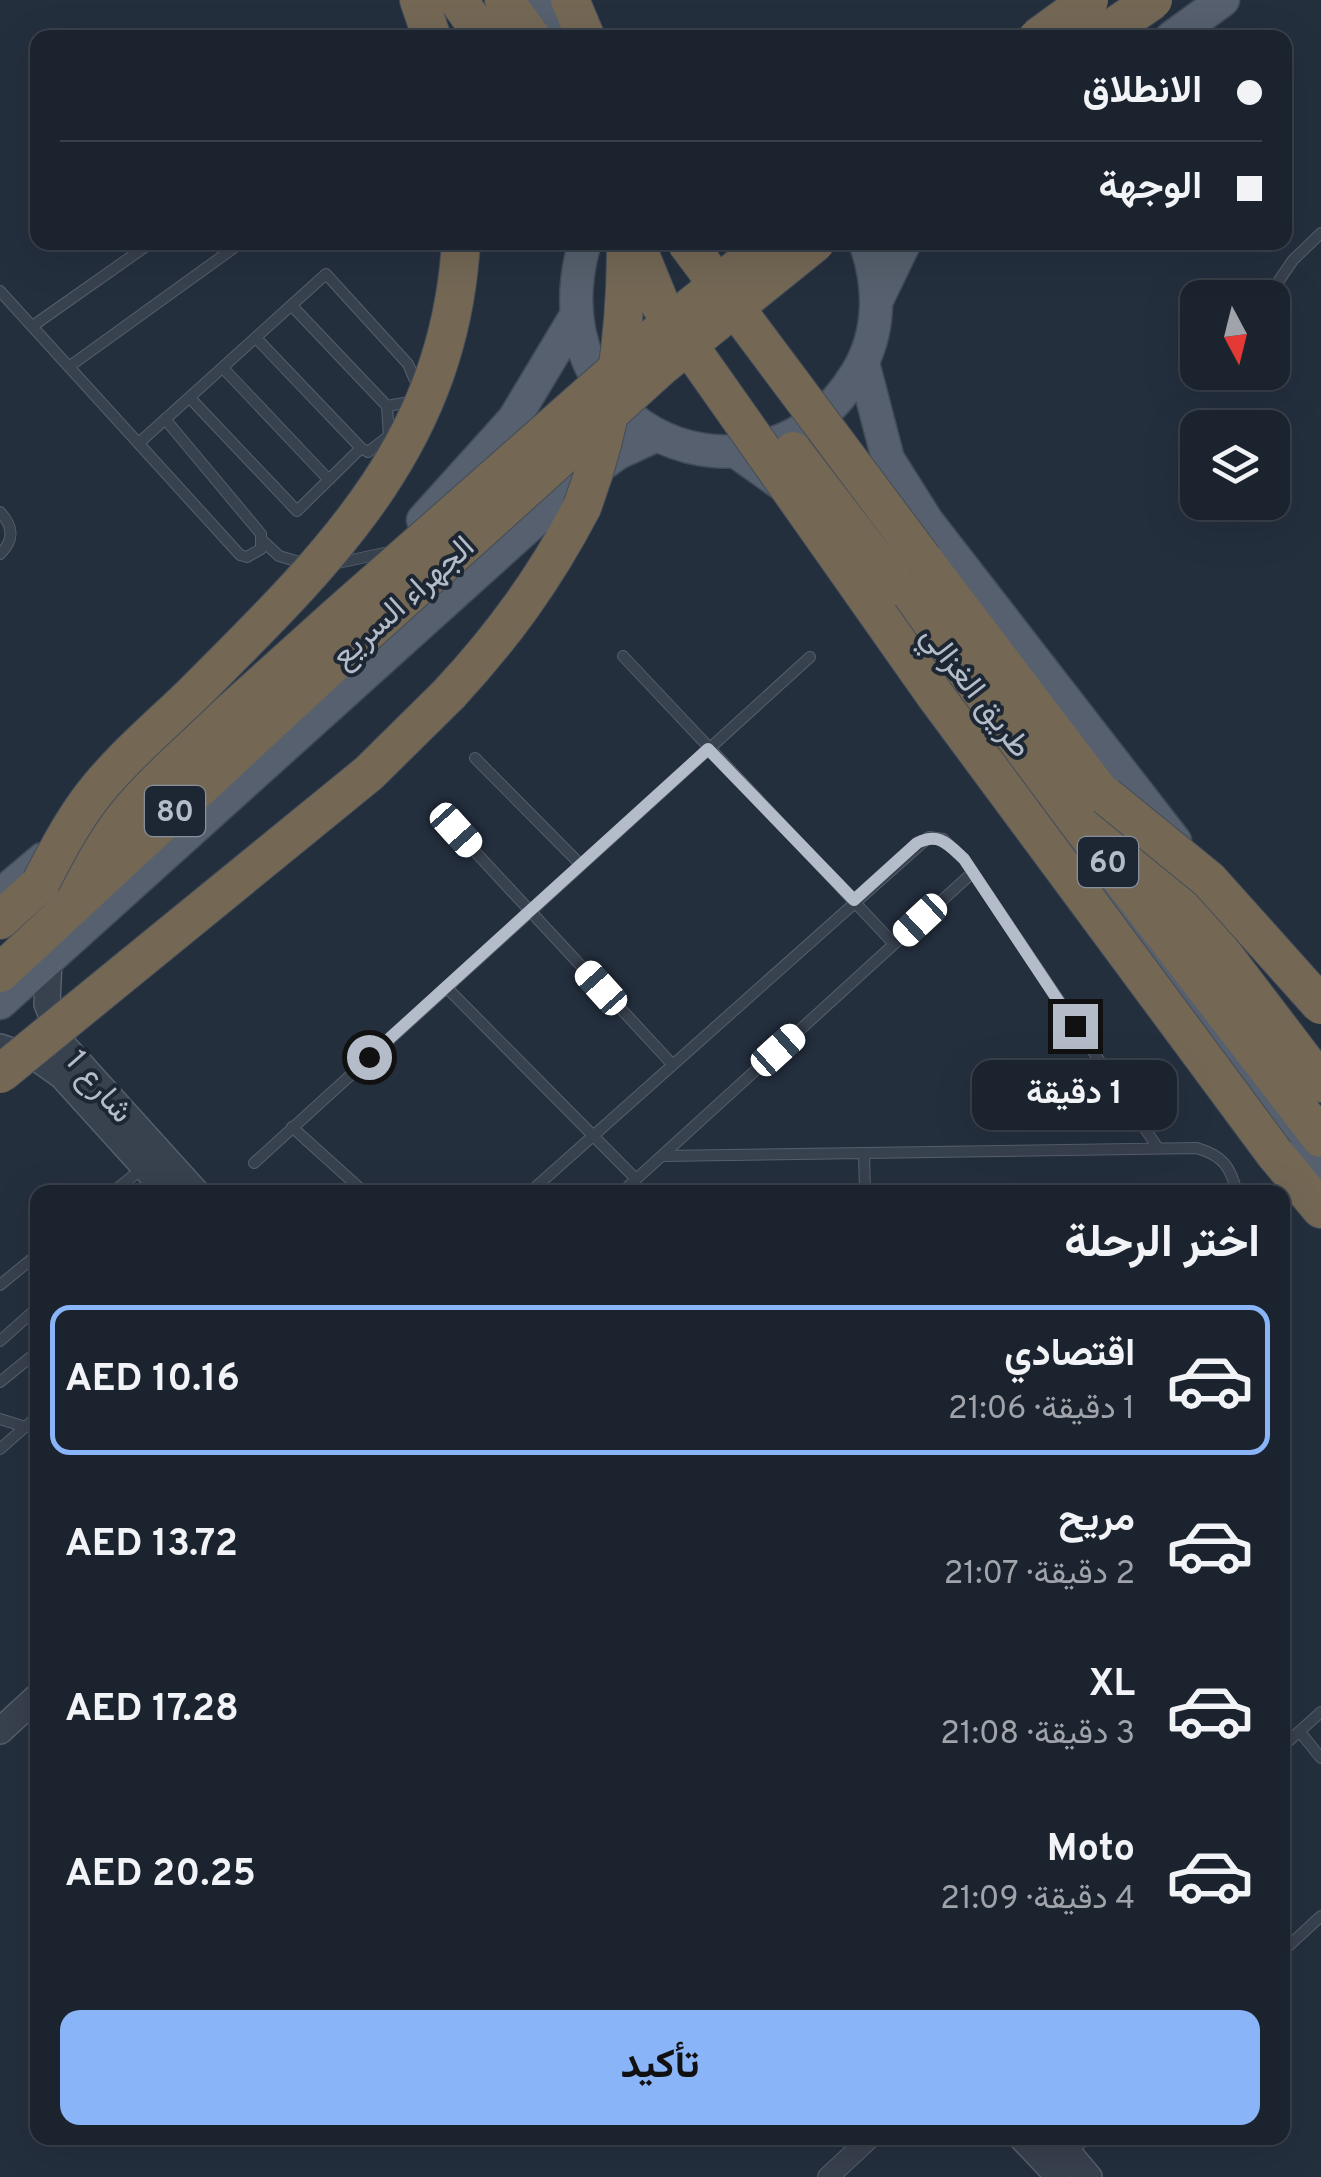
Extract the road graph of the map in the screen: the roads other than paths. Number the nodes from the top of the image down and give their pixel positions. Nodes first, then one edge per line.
1 (419, 0) edge
2 (442, 0) edge
3 (458, 0) edge
4 (504, 0) edge
5 (533, 0) edge
6 (570, 0) edge
7 (1070, 0) edge
8 (1089, 0) edge
9 (1153, 0) edge
10 (1223, 0) edge
11 (429, 30) edge
12 (464, 30) edge
13 (479, 30) edge
14 (526, 30) edge
15 (554, 30) edge
16 (583, 30) edge
17 (1031, 30) edge
18 (1049, 30) edge
19 (1110, 30) edge
20 (1182, 30) edge
21 (1321, 233) edge
22 (141, 250) edge
23 (231, 250) edge
24 (460, 250) edge
25 (583, 250) edge
26 (626, 250) edge
27 (638, 250) edge
28 (641, 250) edge
29 (692, 250) edge
30 (760, 250) edge
31 (806, 250) edge
32 (868, 250) edge
33 (901, 250) edge
34 (1279, 280) edge
35 (0, 292) edge
36 (877, 300) junction
37 (292, 306) junction
38 (574, 320) junction
39 (34, 325) junction
40 (256, 338) junction
41 (863, 363) junction
42 (70, 366) junction
43 (223, 368) junction
44 (190, 398) junction
45 (387, 406) junction
46 (165, 420) junction
47 (656, 435) junction
48 (140, 442) junction
49 (362, 448) junction
50 (735, 450) junction
51 (329, 480) junction
52 (0, 512) edge
53 (264, 542) junction
54 (390, 552) junction
55 (0, 554) edge
56 (623, 656) dead end
57 (810, 657) dead end
58 (708, 749) junction
59 (475, 758) dead end
60 (1106, 796) junction
61 (456, 830) dead end
62 (580, 865) junction
63 (971, 874) junction
64 (9, 896) edge
65 (854, 900) junction
66 (530, 911) junction
67 (894, 944) junction
68 (1262, 952) junction
69 (49, 959) junction
70 (0, 973) edge
71 (1321, 986) edge
72 (446, 988) junction
73 (0, 1004) edge
74 (1321, 1005) edge
75 (1321, 1030) edge
76 (0, 1046) edge
77 (672, 1064) junction
78 (0, 1074) edge
79 (1321, 1083) edge
80 (292, 1127) junction
81 (593, 1135) junction
82 (1321, 1138) edge
83 (1158, 1148) junction
84 (864, 1152) junction
85 (662, 1156) junction
86 (152, 1160) junction
87 (254, 1163) dead end
88 (1321, 1173) edge
89 (636, 1179) junction
90 (122, 1185) edge
91 (164, 1185) edge
92 (186, 1185) edge
93 (356, 1185) edge
94 (538, 1185) edge
95 (630, 1185) edge
96 (865, 1185) edge
97 (1235, 1185) edge
98 (1321, 1209) edge
99 (30, 1261) edge
100 (0, 1285) edge
101 (30, 1315) edge
102 (0, 1341) edge
103 (30, 1358) edge
104 (0, 1382) edge
105 (0, 1419) edge
106 (30, 1423) edge
107 (25, 1427) junction
108 (0, 1449) edge
109 (30, 1684) edge
110 (30, 1703) edge
111 (0, 1711) edge
112 (1321, 1712) edge
113 (0, 1730) edge
114 (1300, 1732) junction
115 (1290, 1740) edge
116 (1321, 1758) edge
117 (1321, 1916) edge
118 (1290, 1945) edge
119 (864, 2145) edge
120 (1068, 2152) edge
121 (838, 2174) edge
122 (1088, 2177) edge

1 - 11 highway
2 - 12 main road
3 - 13 highway
4 - 14 highway
5 - 15 main road
6 - 16 highway
7 - 17 main road
8 - 18 highway, bridge
9 - 19 highway, bridge
10 - 20 main road
21 - 34 lane
22 - 39 lane
23 - 42 lane
24 - 64 highway, bridge
25 - 38 main road
26 - 78 highway, bridge
27 - 98 highway, bridge
28 - 82 highway, طريق الغزالي / 60, bridge
29 - 60 highway, طريق الغزالي / 60, bridge
30 - 64 highway, الجهراء السريع / 80, bridge
31 - 70 highway, الجهراء السريع / 80, bridge
32 - 36 main road
33 - 36 main road
35 - 39 lane
36 - 41 main road
37 - 40 lane
37 - 45 lane
37 - 45 lane
38 - 47 main road
38 - 54 main road, الجهراء السريع
39 - 42 lane
40 - 43 lane
40 - 49 lane
41 - 50 main road
41 - 68 main road, طريق الغزالي
42 - 48 lane
43 - 44 lane
43 - 51 lane
44 - 46 lane
44 - 51 lane
45 - 49 lane
46 - 48 lane
46 - 53 lane
47 - 50 main road
47 - 69 main road, الجهراء السريع
48 - 53 lane
49 - 51 lane
50 - 88 main road, طريق الغزالي
52 - 55 lane
53 - 54 lane
54 - 64 main road, الجهراء السريع
56 - 58 lane
57 - 58 lane
58 - 62 lane
58 - 65 lane
59 - 62 lane
60 - 74 highway, bridge
60 - 79 highway, طريق الغزالي / 60, bridge
61 - 66 lane
62 - 66 lane
63 - 65 lane
63 - 67 lane
63 - 83 lane
65 - 67 lane
65 - 77 lane
66 - 72 lane
66 - 77 lane
67 - 85 lane
68 - 71 main road
68 - 75 main road, طريق الغزالي
69 - 73 main road, الجهراء السريع
69 - 86 street, شارع 1
72 - 80 lane
72 - 81 lane
76 - 86 street, شارع 1
77 - 81 lane
80 - 87 lane
80 - 93 lane
81 - 89 lane
81 - 94 lane
83 - 84 lane
83 - 97 lane
84 - 85 lane
84 - 96 lane
85 - 89 lane
86 - 90 lane
86 - 91 street, شارع 1
86 - 92 street, شارع 1
89 - 95 lane
99 - 100 lane
101 - 102 lane
103 - 104 lane
105 - 107 lane
106 - 107 lane
107 - 108 lane
109 - 111 street
110 - 113 street
112 - 114 lane
114 - 115 lane
114 - 116 lane
117 - 118 lane
119 - 121 street
120 - 122 street

